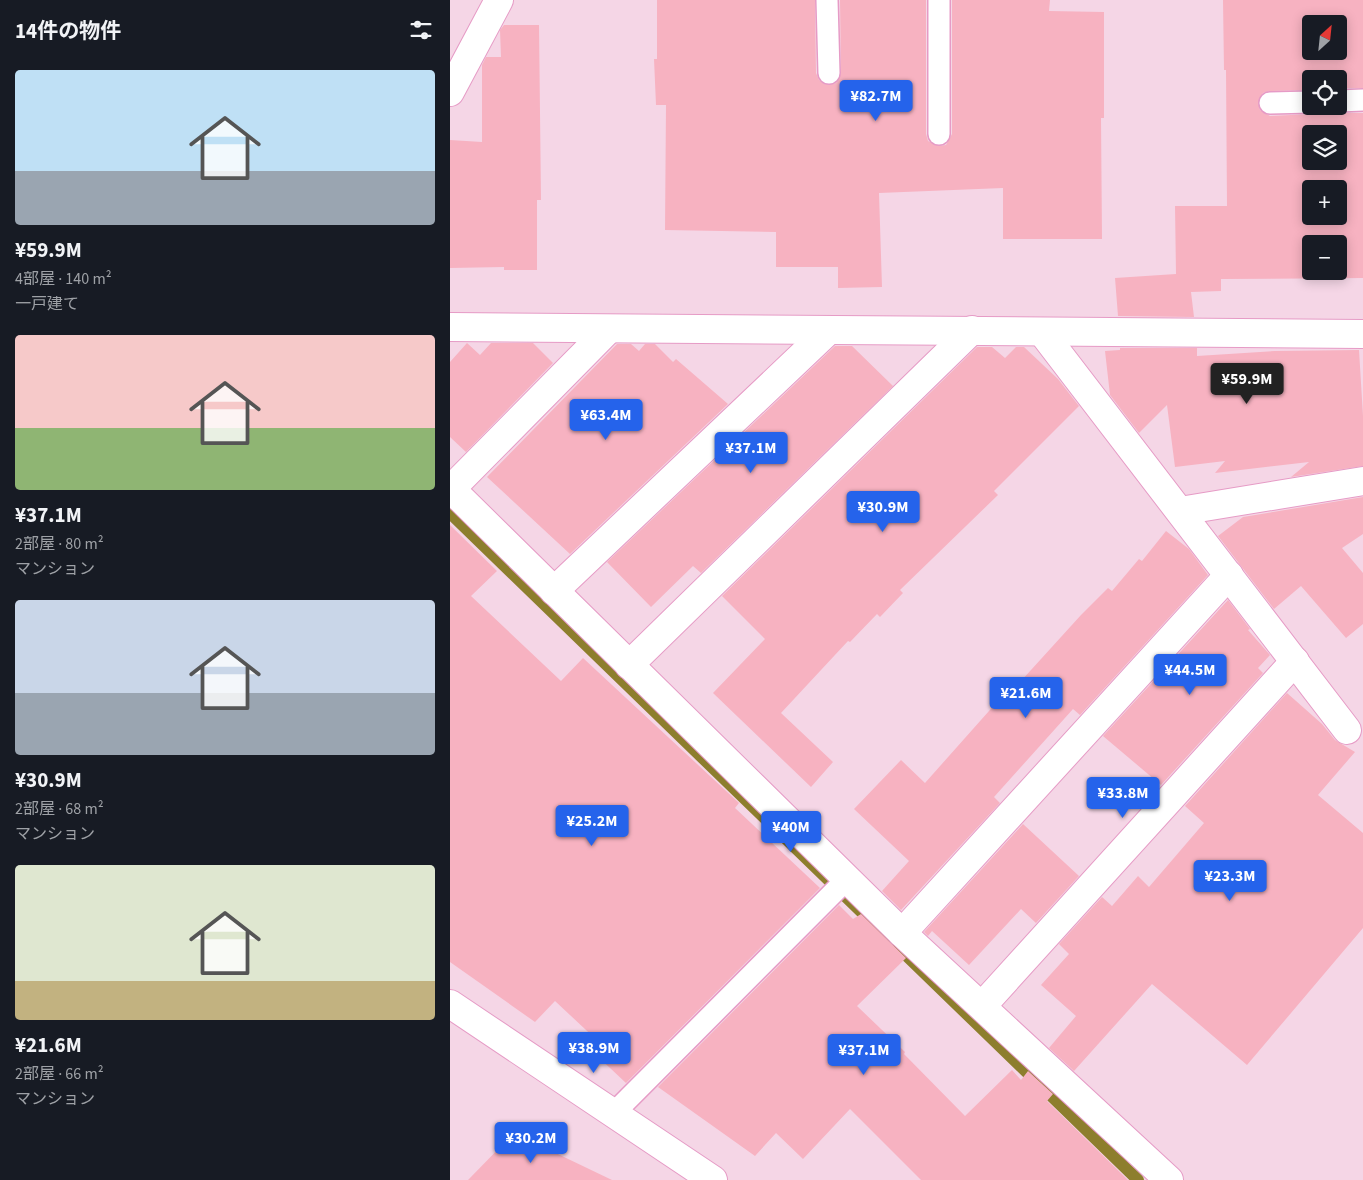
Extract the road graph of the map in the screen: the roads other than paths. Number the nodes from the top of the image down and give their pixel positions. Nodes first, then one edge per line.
1 (499, 0) edge
2 (827, 0) edge
3 (939, 0) edge
4 (829, 73) dead end
5 (450, 92) edge
6 (1347, 100) edge
7 (1363, 100) edge
8 (1302, 102) edge
9 (1270, 103) dead end
10 (939, 134) dead end
11 (450, 327) edge
12 (608, 329) junction
13 (829, 330) junction
14 (972, 330) junction
15 (1042, 332) junction
16 (1363, 334) edge
17 (1363, 481) edge
18 (451, 489) edge
19 (1180, 511) junction
20 (1229, 575) junction
21 (554, 591) junction
22 (1295, 661) junction
23 (629, 665) junction
24 (1348, 730) dead end
25 (847, 879) junction
26 (902, 933) junction
27 (450, 1004) edge
28 (982, 1006) junction
29 (614, 1113) junction
30 (713, 1180) edge
31 (1169, 1180) edge

1 - 5 street
2 - 4 lane
3 - 10 lane
6 - 7 lane
8 - 9 lane
11 - 12 street
12 - 13 street
12 - 18 street
13 - 14 street
13 - 21 street
14 - 15 street
14 - 23 street
15 - 16 street
15 - 19 street
17 - 19 street
18 - 21 street
19 - 20 street
20 - 22 street
20 - 26 street
21 - 23 street
22 - 24 street
22 - 28 street
23 - 25 street
25 - 26 street
25 - 29 lane
26 - 28 street
27 - 29 street
28 - 31 street
29 - 30 street

